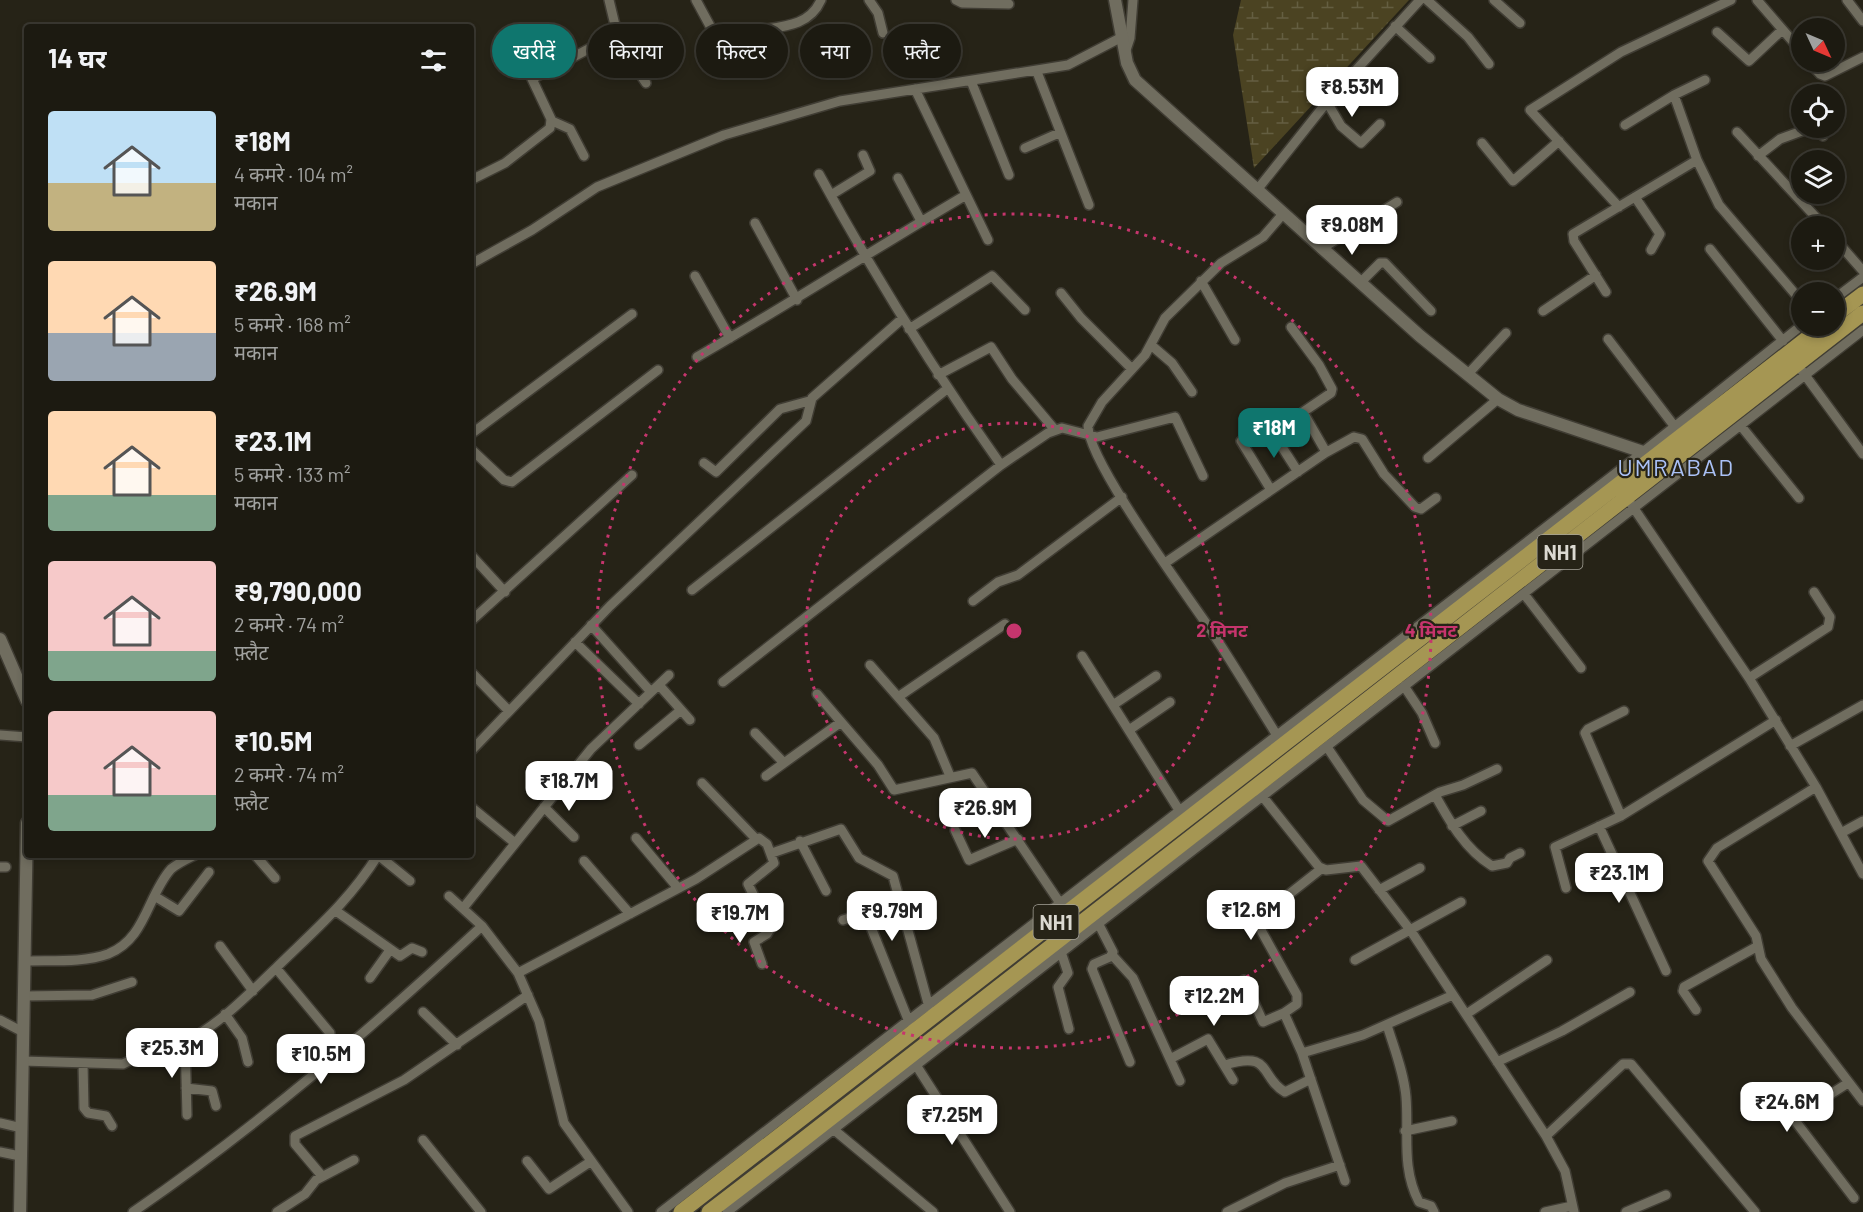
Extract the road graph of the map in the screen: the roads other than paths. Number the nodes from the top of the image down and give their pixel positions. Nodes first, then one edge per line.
1 (609, 0) edge
2 (696, 0) edge
3 (821, 0) edge
4 (869, 0) edge
5 (956, 0) edge
6 (1115, 0) edge
7 (1133, 0) edge
8 (1420, 0) edge
9 (1426, 0) edge
10 (1494, 0) edge
11 (1731, 0) edge
12 (1757, 0) edge
13 (1847, 0) edge
14 (1009, 4) dead end
15 (1863, 21) edge
16 (1520, 23) dead end
17 (615, 24) edge
18 (709, 24) edge
19 (788, 25) edge
20 (1395, 26) junction
21 (1782, 30) junction
22 (1717, 32) dead end
23 (883, 33) dead end
24 (1122, 37) junction
25 (1791, 40) edge
26 (588, 49) edge
27 (1125, 53) junction
28 (1863, 57) edge
29 (1430, 58) dead end
30 (1490, 64) dead end
31 (1845, 66) edge
32 (1037, 72) junction
33 (1818, 72) edge
34 (1833, 72) edge
35 (642, 78) edge
36 (1705, 80) dead end
37 (971, 81) junction
38 (645, 83) dead end
39 (915, 89) junction
40 (1674, 95) junction
41 (1327, 102) junction
42 (552, 121) junction
43 (1380, 124) dead end
44 (1625, 125) dead end
45 (1737, 132) dead end
46 (1059, 133) junction
47 (1791, 135) edge
48 (1559, 141) junction
49 (1482, 143) dead end
50 (1024, 148) dead end
51 (863, 155) dead end
52 (584, 156) dead end
53 (1758, 156) junction
54 (1697, 160) junction
55 (819, 174) dead end
56 (1009, 175) dead end
57 (474, 178) edge
58 (898, 178) dead end
59 (1257, 190) junction
60 (831, 195) junction
61 (966, 195) junction
62 (1635, 197) junction
63 (1397, 202) dead end
64 (1089, 205) dead end
65 (1619, 207) junction
66 (1282, 215) junction
67 (1815, 216) edge
68 (921, 221) junction
69 (755, 223) dead end
70 (988, 240) dead end
71 (1321, 249) junction
72 (1710, 249) dead end
73 (1651, 250) dead end
74 (1845, 251) edge
75 (864, 255) junction
76 (474, 262) edge
77 (1863, 271) edge
78 (1596, 275) junction
79 (695, 276) dead end
80 (1863, 277) edge
81 (1201, 281) junction
82 (1360, 283) junction
83 (1791, 289) edge
84 (1606, 292) dead end
85 (1062, 293) dead end
86 (797, 300) junction
87 (1851, 300) edge
88 (1024, 310) dead end
89 (1431, 311) dead end
90 (1543, 312) dead end
91 (632, 314) dead end
92 (903, 318) junction
93 (1291, 327) dead end
94 (909, 329) junction
95 (1863, 330) edge
96 (1506, 333) dead end
97 (1791, 334) edge
98 (1809, 336) edge
99 (730, 338) junction
100 (1608, 339) dead end
101 (1235, 340) dead end
102 (1783, 340) junction
103 (1151, 345) junction
104 (697, 357) dead end
105 (1132, 369) junction
106 (658, 370) dead end
107 (1801, 370) junction
108 (1468, 374) junction
109 (938, 375) junction
110 (946, 389) junction
111 (1192, 392) dead end
112 (1498, 399) junction
113 (809, 401) junction
114 (1741, 426) junction
115 (1675, 427) junction
116 (1055, 430) junction
117 (474, 432) edge
118 (1273, 433) dead end
119 (1089, 437) junction
120 (1241, 441) dead end
121 (474, 452) edge
122 (1326, 452) junction
123 (1643, 452) junction
124 (1863, 454) edge
125 (1428, 458) dead end
126 (704, 463) dead end
127 (1001, 465) junction
128 (1298, 472) junction
129 (632, 476) dead end
130 (1203, 476) dead end
131 (1271, 490) junction
132 (1122, 497) junction
133 (1436, 498) dead end
134 (1799, 498) dead end
135 (1632, 504) junction
136 (474, 558) edge
137 (1515, 558) junction
138 (1165, 563) junction
139 (692, 590) dead end
140 (506, 592) junction
141 (1814, 592) dead end
142 (1524, 594) junction
143 (974, 601) dead end
144 (474, 619) edge
145 (1005, 624) dead end
146 (591, 625) junction
147 (0, 639) edge
148 (575, 642) junction
149 (1082, 656) dead end
150 (870, 665) dead end
151 (1581, 668) dead end
152 (474, 675) edge
153 (669, 675) dead end
154 (1156, 676) dead end
155 (1749, 678) junction
156 (723, 682) dead end
157 (659, 685) junction
158 (1404, 686) junction
159 (651, 692) junction
160 (24, 694) edge
161 (817, 694) dead end
162 (898, 697) junction
163 (1170, 702) dead end
164 (639, 704) junction
165 (1113, 705) junction
166 (1863, 705) edge
167 (681, 710) junction
168 (509, 711) junction
169 (1624, 711) dead end
170 (690, 720) dead end
171 (1776, 720) junction
172 (841, 722) junction
173 (1129, 730) junction
174 (755, 733) dead end
175 (0, 735) edge
176 (24, 737) edge
177 (1279, 740) junction
178 (1436, 743) dead end
179 (639, 745) dead end
180 (1790, 746) junction
181 (1327, 747) junction
182 (474, 748) edge
183 (784, 763) junction
184 (1497, 769) dead end
185 (766, 776) dead end
186 (950, 776) junction
187 (702, 783) dead end
188 (1816, 788) junction
189 (1259, 792) junction
190 (1435, 795) junction
191 (544, 807) junction
192 (474, 809) edge
193 (1179, 810) junction
194 (1481, 811) dead end
195 (1621, 816) junction
196 (1863, 821) edge
197 (1452, 826) junction
198 (1599, 826) junction
199 (956, 830) dead end
200 (1841, 834) junction
201 (574, 837) dead end
202 (636, 838) dead end
203 (756, 839) junction
204 (1017, 839) junction
205 (800, 841) junction
206 (515, 843) junction
207 (772, 853) junction
208 (1520, 854) dead end
209 (26, 858) edge
210 (190, 858) edge
211 (258, 858) edge
212 (376, 858) edge
213 (382, 858) edge
214 (584, 861) dead end
215 (1420, 868) dead end
216 (1321, 869) junction
217 (209, 872) dead end
218 (1863, 874) edge
219 (275, 878) dead end
220 (410, 881) dead end
221 (678, 888) junction
222 (1566, 888) dead end
223 (1380, 890) junction
224 (826, 891) dead end
225 (449, 896) dead end
226 (156, 897) junction
227 (1461, 902) dead end
228 (464, 907) junction
229 (1063, 908) junction
230 (336, 911) junction
231 (630, 914) junction
232 (1096, 919) junction
233 (843, 920) dead end
234 (482, 926) junction
235 (1411, 931) junction
236 (1028, 937) junction
237 (220, 946) dead end
238 (1758, 946) junction
239 (390, 950) junction
240 (422, 952) dead end
241 (1061, 952) junction
242 (1112, 955) junction
243 (1355, 960) dead end
244 (1547, 960) dead end
245 (24, 961) junction
246 (762, 964) dead end
247 (276, 968) junction
248 (1666, 971) dead end
249 (518, 974) junction
250 (370, 978) dead end
251 (1244, 980) dead end
252 (132, 982) dead end
253 (253, 991) junction
254 (1630, 992) dead end
255 (528, 995) junction
256 (1453, 995) junction
257 (24, 996) junction
258 (929, 1007) junction
259 (1696, 1010) dead end
260 (423, 1012) dead end
261 (1284, 1013) junction
262 (1468, 1013) junction
263 (225, 1014) junction
264 (0, 1020) edge
265 (909, 1022) junction
266 (1387, 1025) junction
267 (1069, 1029) dead end
268 (23, 1032) junction
269 (330, 1033) dead end
270 (185, 1042) junction
271 (457, 1046) junction
272 (893, 1049) junction
273 (1302, 1053) junction
274 (1170, 1059) junction
275 (22, 1061) junction
276 (248, 1062) dead end
277 (1130, 1062) dead end
278 (1497, 1062) junction
279 (83, 1063) junction
280 (910, 1063) junction
281 (1225, 1065) junction
282 (1311, 1079) junction
283 (1233, 1080) dead end
284 (1180, 1081) dead end
285 (1848, 1083) junction
286 (186, 1088) junction
287 (1863, 1101) edge
288 (216, 1106) dead end
289 (187, 1115) dead end
290 (1452, 1121) dead end
291 (0, 1123) edge
292 (112, 1126) dead end
293 (21, 1128) junction
294 (833, 1130) junction
295 (1405, 1131) junction
296 (1546, 1136) junction
297 (423, 1140) dead end
298 (0, 1152) edge
299 (20, 1156) junction
300 (354, 1160) dead end
301 (526, 1161) dead end
302 (590, 1162) junction
303 (1340, 1165) junction
304 (322, 1176) junction
305 (1345, 1181) dead end
306 (1666, 1194) dead end
307 (1854, 1198) dead end
308 (1573, 1209) edge
309 (1233, 1211) edge
310 (20, 1212) edge
311 (133, 1212) edge
312 (277, 1212) edge
313 (481, 1212) edge
314 (628, 1212) edge
315 (661, 1212) edge
316 (681, 1212) edge
317 (709, 1212) edge
318 (727, 1212) edge
319 (933, 1212) edge
320 (1010, 1212) edge
321 (1434, 1212) edge
322 (1545, 1212) edge
323 (1626, 1212) edge
324 (1755, 1212) edge

1 - 17 street
2 - 18 street
3 - 19 street
4 - 23 street
5 - 14 street
6 - 24 street
7 - 27 street
8 - 20 street
9 - 30 street
10 - 16 street
11 - 48 street
12 - 21 street
13 - 15 street
20 - 29 street
20 - 41 street
21 - 22 street
21 - 25 street
24 - 27 street
24 - 32 street
26 - 42 street
27 - 59 street
28 - 31 street
32 - 37 street
32 - 46 street
33 - 34 street
35 - 38 street
36 - 40 street
37 - 39 street
37 - 56 street
39 - 61 street
39 - 76 street
40 - 44 street
40 - 54 street
41 - 43 street
41 - 59 street
42 - 52 street
42 - 57 street
45 - 53 street
46 - 50 street
46 - 64 street
47 - 53 street
48 - 49 street
48 - 65 street
51 - 60 street
53 - 67 street
54 - 62 street
54 - 83 street
55 - 60 street
58 - 68 street
59 - 66 street
60 - 75 street
61 - 68 street
61 - 70 street
62 - 65 street
62 - 73 street
63 - 71 street
65 - 78 street
66 - 71 street
66 - 81 street
68 - 75 street
69 - 86 street
71 - 82 street
72 - 102 street
74 - 77 street
75 - 86 street
75 - 92 street
78 - 84 street
78 - 90 street
79 - 99 street
80 - 87 street
81 - 101 street
81 - 103 street
82 - 89 street
82 - 108 street
85 - 105 street
86 - 99 street
87 - 107 highway, NH1
88 - 94 street
91 - 117 street
92 - 94 street
92 - 113 street
93 - 122 street
94 - 109 street
95 - 107 street
96 - 108 street
97 - 102 street
98 - 137 highway, NH1
99 - 104 street
100 - 115 street
102 - 115 street
103 - 105 street
103 - 111 street
105 - 119 street
106 - 121 street
107 - 114 street
107 - 124 street
107 - 135 highway, NH1
108 - 112 street
109 - 110 street
109 - 116 street
110 - 127 street
110 - 139 street
112 - 123 street
112 - 125 street
113 - 126 street
113 - 146 street
114 - 134 street
114 - 135 street
115 - 123 street
116 - 119 street
116 - 127 street
118 - 128 street
119 - 130 street
119 - 132 street
120 - 131 street
122 - 128 street
122 - 133 street
123 - 137 street
127 - 156 street
128 - 131 street
129 - 140 street
131 - 138 street
132 - 138 street
132 - 143 street
135 - 142 street
135 - 155 street
135 - 189 highway, NH1
136 - 140 street
137 - 177 highway, NH1
138 - 177 street
140 - 144 street
141 - 155 street
142 - 151 street
142 - 158 street
145 - 162 street
146 - 148 street
146 - 159 street
147 - 160 street
148 - 164 street
148 - 168 street
149 - 165 street
150 - 162 street
152 - 168 street
153 - 157 street
154 - 165 street
155 - 171 street
157 - 159 street
157 - 167 street
158 - 178 street
158 - 181 street
159 - 164 street
161 - 172 street
162 - 186 street
163 - 173 street
164 - 191 street
165 - 173 street
166 - 180 street
167 - 170 street
167 - 179 street
168 - 182 street
169 - 195 street
171 - 180 street
171 - 195 street
172 - 183 street
172 - 186 street
173 - 193 street
174 - 183 street
175 - 176 street
177 - 193 street
177 - 229 highway, NH1
180 - 188 street
181 - 189 street
181 - 190 street
183 - 185 street
184 - 190 street
186 - 204 street
187 - 203 street
188 - 200 street
188 - 238 street
189 - 216 street
189 - 232 highway, NH1
190 - 197 street
191 - 201 street
191 - 206 street
192 - 206 street
193 - 229 street
194 - 197 street
195 - 198 street
196 - 200 street
197 - 208 street
198 - 222 street
198 - 248 street
199 - 204 street
200 - 218 street
202 - 221 street
203 - 207 street
203 - 221 street
204 - 229 street
205 - 207 street
205 - 224 street
205 - 258 street
206 - 228 street
207 - 246 street
209 - 245 street
210 - 226 street
211 - 219 street
212 - 230 street
213 - 220 street
214 - 231 street
215 - 223 street
216 - 223 street
216 - 261 street
217 - 226 street
221 - 231 street
223 - 235 street
225 - 228 street
226 - 245 street
227 - 235 street
228 - 234 street
229 - 236 highway, NH1
230 - 239 street
230 - 247 street
231 - 249 street
232 - 241 street
232 - 242 street
232 - 280 highway, NH1
233 - 265 street
234 - 249 street
234 - 311 street
235 - 243 street
235 - 256 street
236 - 258 street
236 - 272 highway, NH1
237 - 253 street
238 - 259 street
238 - 285 street
239 - 240 street
239 - 250 street
241 - 267 street
241 - 280 street
242 - 274 street
242 - 277 street
244 - 262 street
245 - 257 street
247 - 253 street
247 - 269 street
249 - 255 street
251 - 261 street
252 - 257 street
253 - 263 street
254 - 278 street
255 - 271 street
255 - 302 street
256 - 262 street
256 - 266 street
257 - 268 street
258 - 265 street
260 - 271 street
261 - 273 street
262 - 278 street
263 - 270 street
263 - 276 street
264 - 268 street
265 - 315 street
266 - 273 street
266 - 295 street
268 - 275 street
270 - 279 street
270 - 286 street
271 - 304 street
272 - 280 highway
272 - 316 highway, NH1
273 - 282 street
274 - 281 street
274 - 284 street
275 - 279 street
275 - 293 street
278 - 296 street
279 - 292 street
280 - 294 street
280 - 317 highway, NH1
280 - 320 street
281 - 282 street
281 - 283 street
282 - 303 street
285 - 287 street
285 - 307 street
286 - 288 street
286 - 289 street
290 - 295 street
291 - 293 street
293 - 299 street
294 - 318 street
294 - 319 street
295 - 321 street
296 - 308 street
296 - 324 street
297 - 313 street
298 - 299 street
299 - 310 street
300 - 304 street
301 - 302 street
302 - 314 street
303 - 305 street
303 - 309 street
304 - 312 street
306 - 323 street
308 - 322 street

